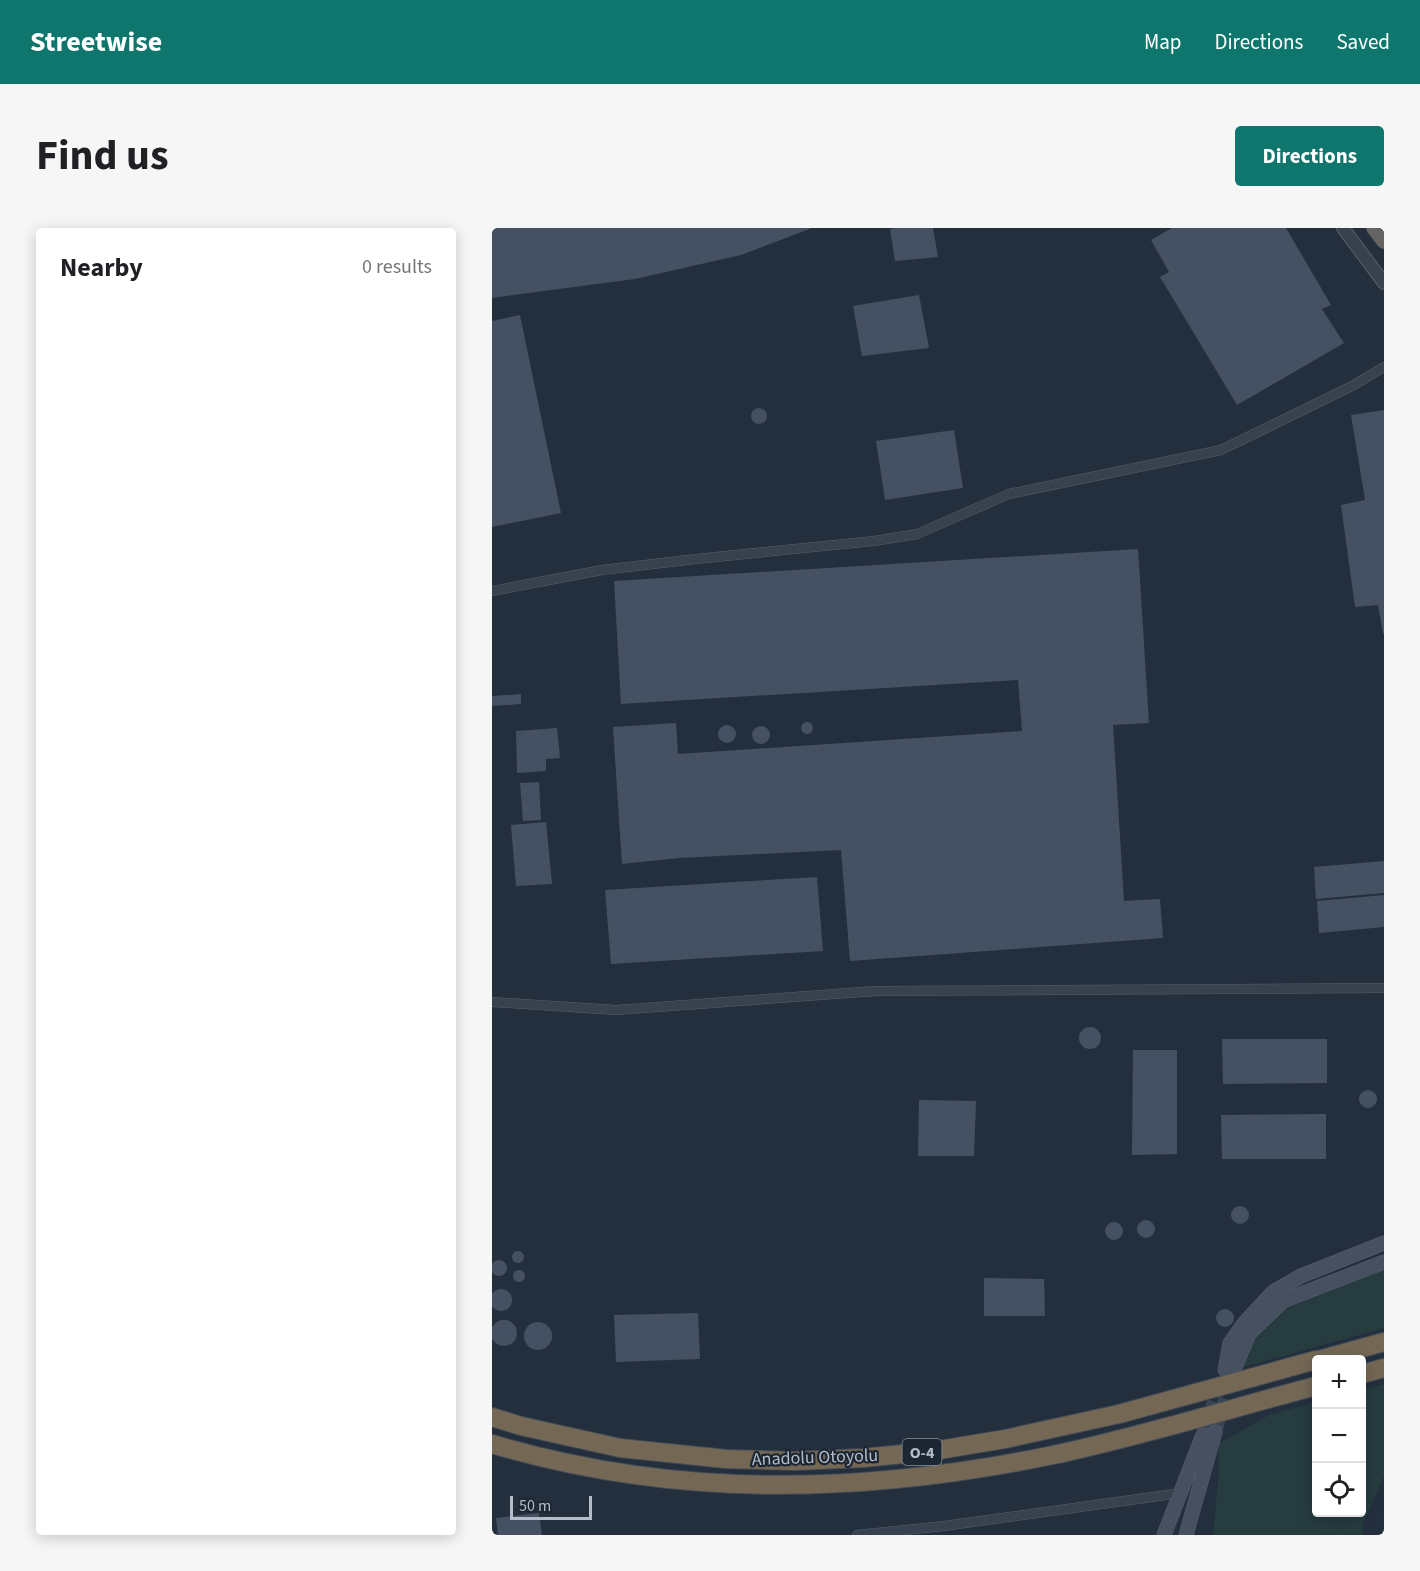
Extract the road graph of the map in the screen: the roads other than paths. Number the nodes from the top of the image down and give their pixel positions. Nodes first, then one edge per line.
1 (1343, 228) edge
2 (1374, 228) edge
3 (1384, 241) edge
4 (1384, 283) edge
5 (1384, 367) edge
6 (492, 591) edge
7 (1384, 988) edge
8 (492, 1002) edge
9 (1384, 1244) edge
10 (1384, 1262) edge
11 (1384, 1342) edge
12 (1336, 1355) edge
13 (1312, 1362) edge
14 (1384, 1368) edge
15 (1366, 1373) edge
16 (1312, 1387) edge
17 (492, 1417) edge
18 (492, 1444) edge
19 (1181, 1493) junction
20 (857, 1535) edge
21 (1164, 1535) edge
22 (1186, 1535) edge

1 - 4 street
2 - 3 highway
5 - 6 street
7 - 8 street
9 - 10 main road
11 - 12 highway, Anadolu Otoyolu / O-4
13 - 17 highway, Anadolu Otoyolu / O-4
14 - 15 highway
16 - 18 highway, Anadolu Otoyolu / O-4
19 - 20 street
19 - 21 main road
19 - 22 main road

